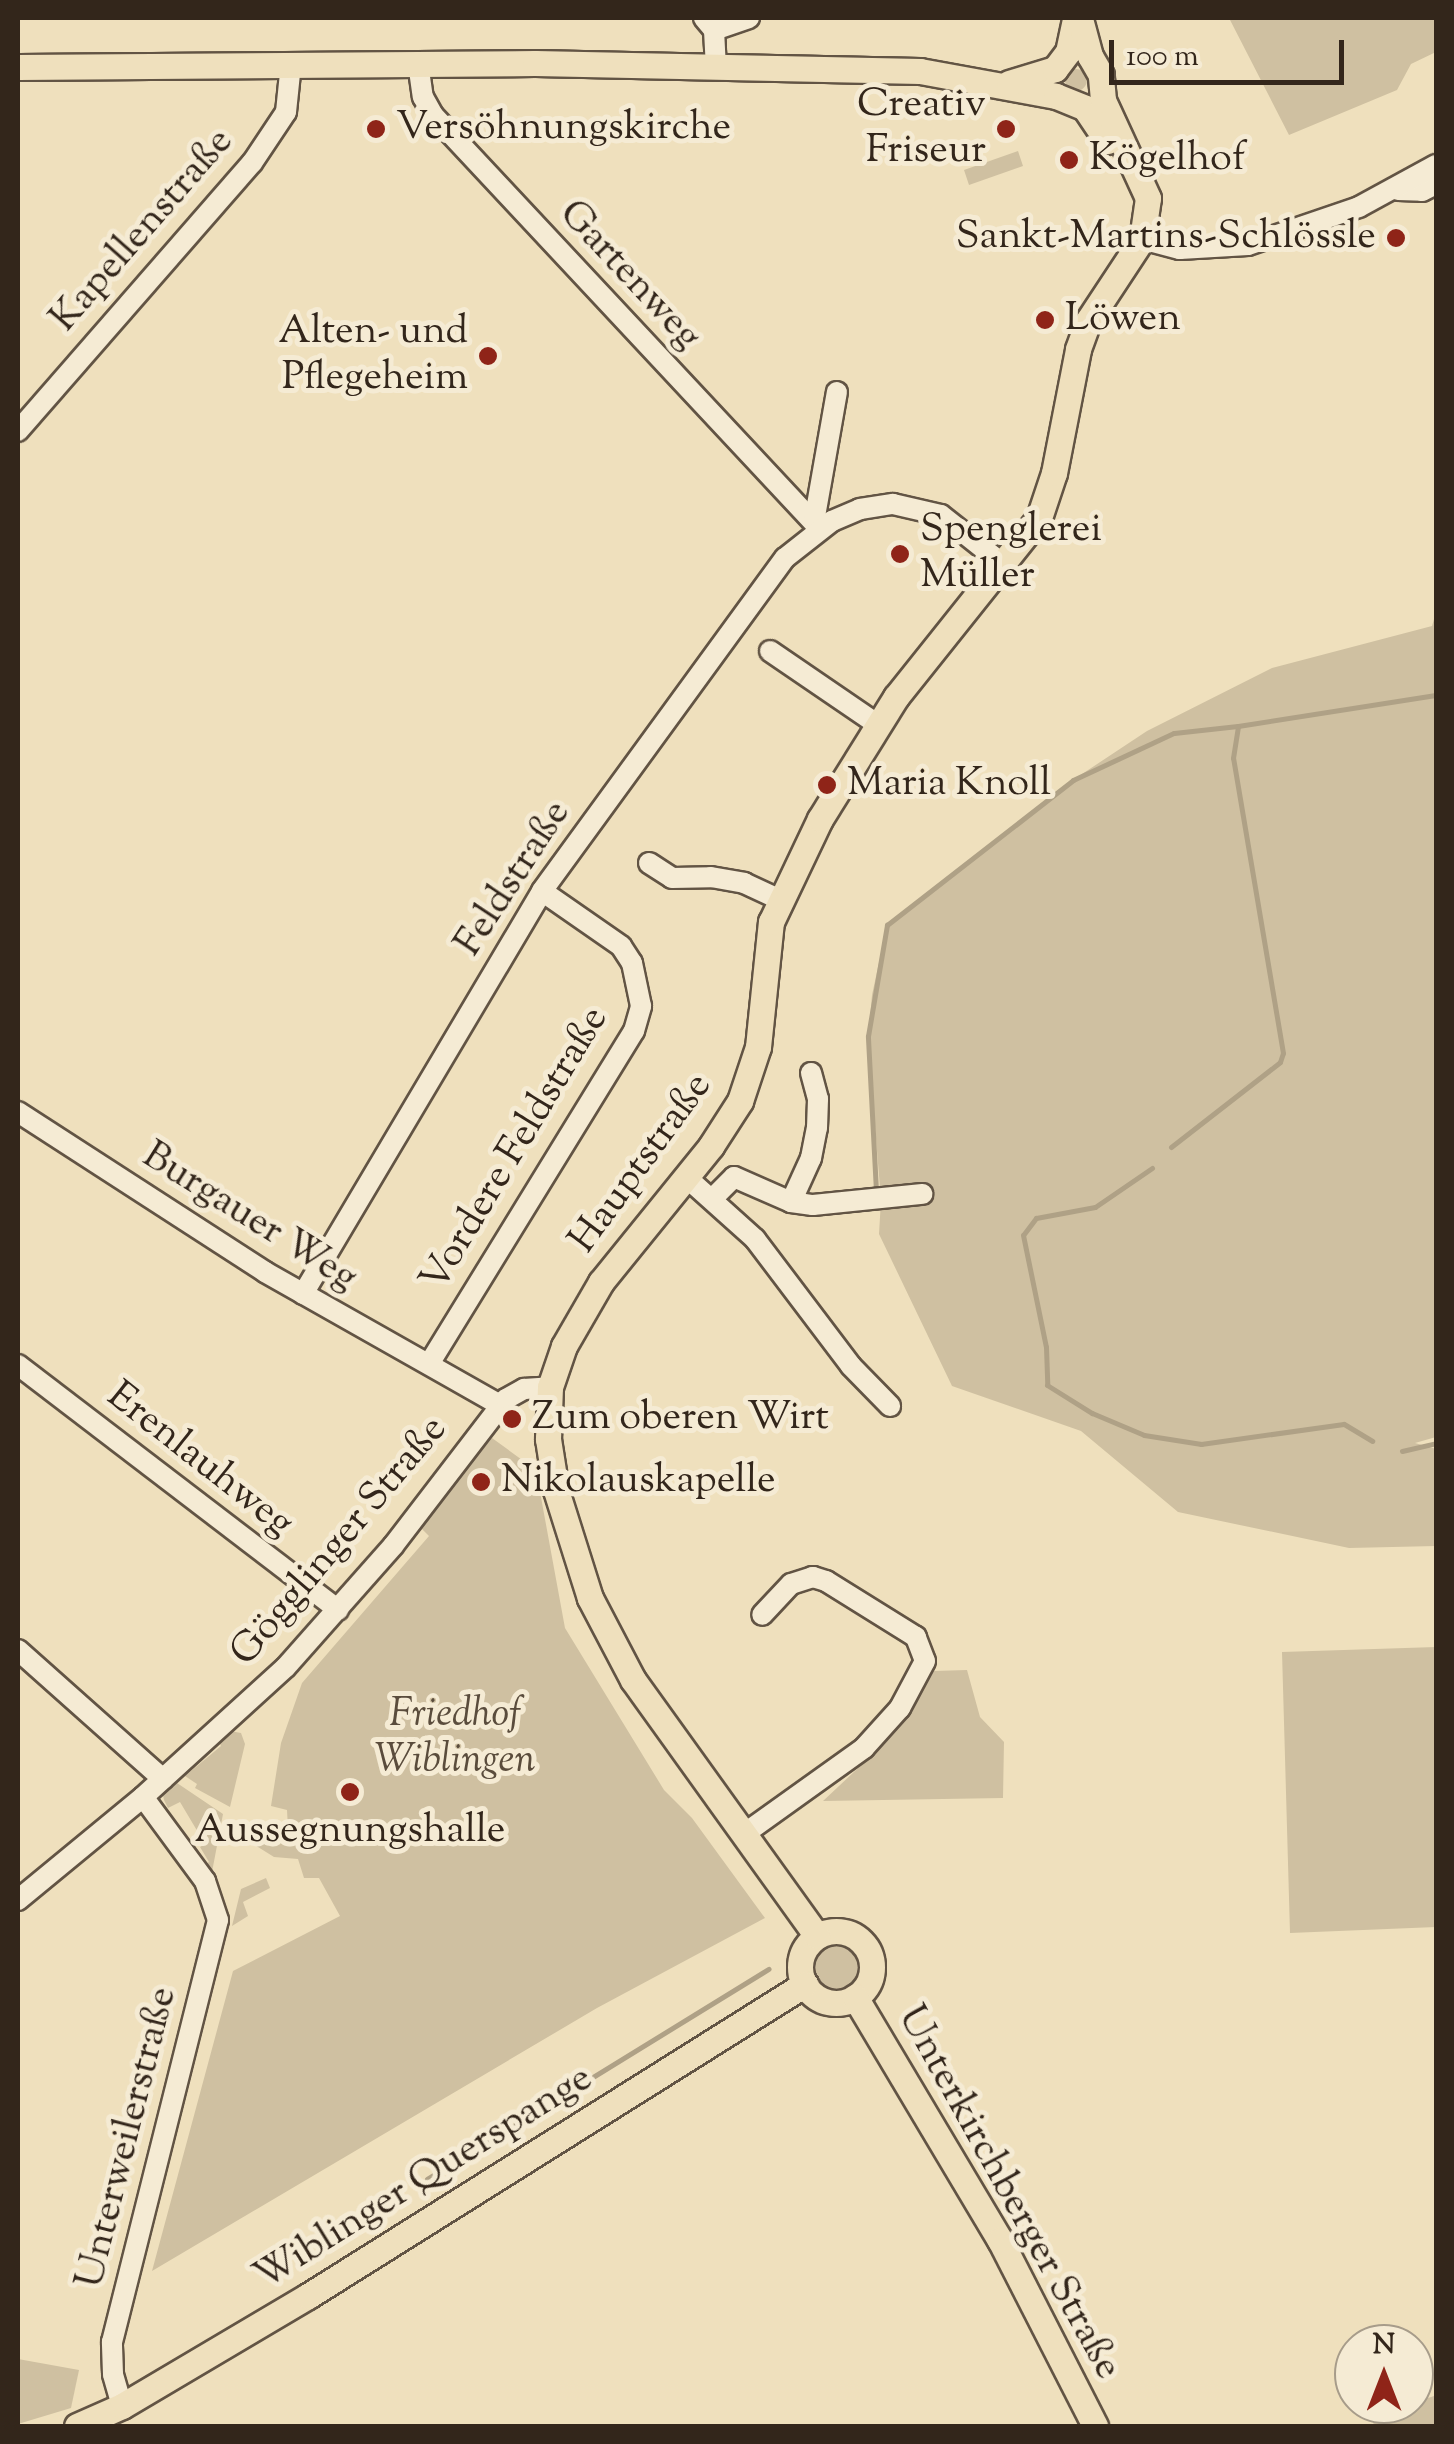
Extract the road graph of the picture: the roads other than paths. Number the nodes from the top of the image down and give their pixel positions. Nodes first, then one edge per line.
1 (749, 18) edge
2 (1078, 18) edge
3 (709, 24) edge
4 (1093, 61) junction
5 (418, 63) junction
6 (291, 64) junction
7 (1058, 65) junction
8 (716, 66) junction
9 (18, 67) edge
10 (991, 84) junction
11 (1101, 87) junction
12 (1068, 101) junction
13 (1436, 165) edge
14 (1436, 184) edge
15 (1396, 190) junction
16 (1144, 228) junction
17 (836, 392) dead end
18 (18, 431) edge
19 (817, 525) junction
20 (1004, 565) junction
21 (770, 652) dead end
22 (877, 724) junction
23 (649, 862) dead end
24 (542, 891) junction
25 (779, 898) junction
26 (811, 1073) dead end
27 (18, 1112) edge
28 (686, 1177) junction
29 (922, 1194) dead end
30 (712, 1199) junction
31 (791, 1202) junction
32 (303, 1294) junction
33 (429, 1364) junction
34 (18, 1365) edge
35 (549, 1396) junction
36 (500, 1405) junction
37 (890, 1406) dead end
38 (338, 1610) junction
39 (762, 1615) dead end
40 (18, 1650) edge
41 (163, 1780) junction
42 (144, 1797) junction
43 (744, 1834) junction
44 (18, 1900) edge
45 (817, 1936) junction
46 (805, 1984) junction
47 (855, 1997) junction
48 (122, 2406) junction
49 (78, 2426) edge
50 (1095, 2426) edge

1 - 3 street
2 - 4 main road
2 - 7 main road
3 - 8 street
4 - 7 main road
4 - 11 main road
5 - 6 main road
5 - 8 main road
5 - 19 street, Gartenweg
6 - 9 main road
6 - 18 street, Kapellenstraße
7 - 10 main road
7 - 12 main road
8 - 10 main road
10 - 12 main road
11 - 12 main road
11 - 16 main road
12 - 16 main road
13 - 15 street
14 - 15 street
15 - 16 street
16 - 20 main road, Hauptstraße
17 - 19 street
19 - 20 street, Feldstraße
19 - 24 street, Feldstraße
20 - 22 main road, Hauptstraße
21 - 22 street
22 - 25 main road, Hauptstraße
23 - 25 street
24 - 32 street, Feldstraße
24 - 33 street, Vordere Feldstraße
25 - 28 main road, Hauptstraße
26 - 31 street
27 - 32 street, Burgauer Weg
28 - 30 street
28 - 35 main road, Hauptstraße
29 - 31 street
30 - 31 street
30 - 37 street
32 - 33 street, Burgauer Weg
33 - 36 street, Burgauer Weg
34 - 38 street, Erenlauhweg
35 - 36 street, Gögglinger Straße
35 - 43 main road
36 - 38 street, Gögglinger Straße
38 - 41 street, Gögglinger Straße
39 - 43 street
40 - 41 street
41 - 42 street, Gögglinger Straße
42 - 44 street, Gögglinger Straße
42 - 48 street, Unterweilerstraße
43 - 45 main road
45 - 46 main road
45 - 47 main road
46 - 47 main road
46 - 48 main road, Wiblinger Querspange
47 - 50 main road, Unterkirchberger Straße
48 - 49 main road, Wiblinger Querspange

